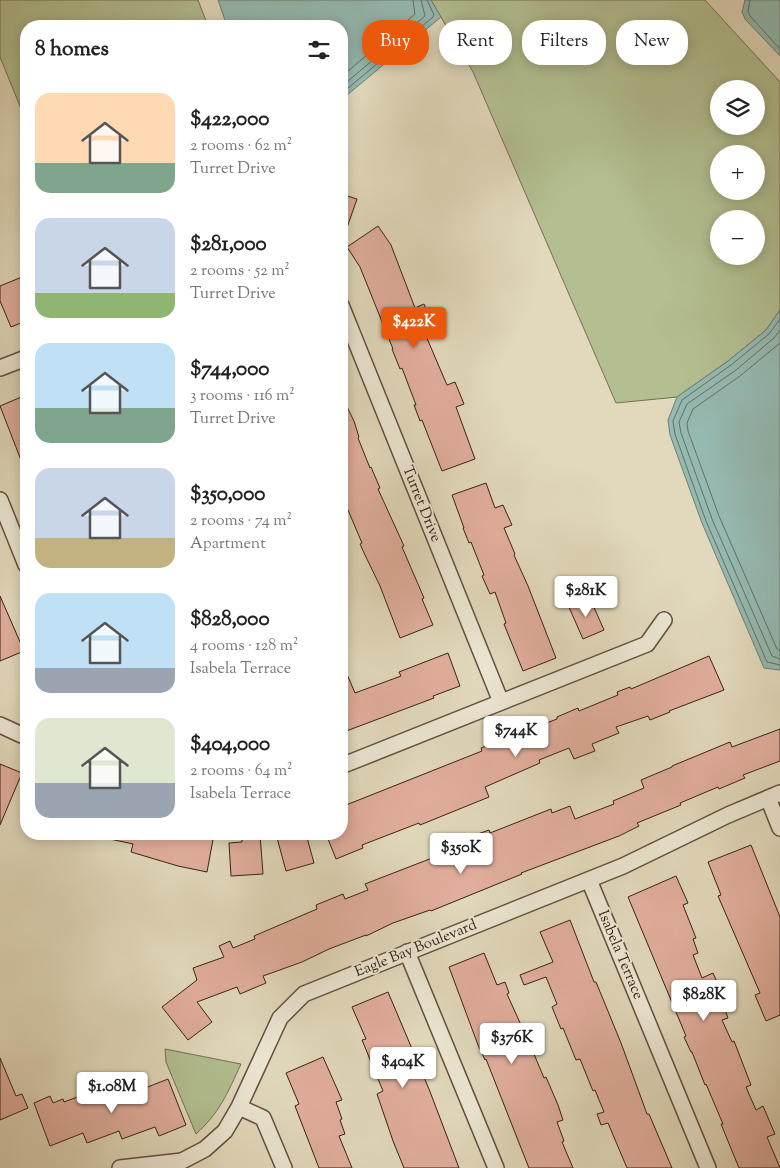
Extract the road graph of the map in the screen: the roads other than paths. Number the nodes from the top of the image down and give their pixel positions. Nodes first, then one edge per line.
1 (348, 322) edge
2 (20, 360) edge
3 (0, 368) edge
4 (0, 500) edge
5 (20, 550) edge
6 (664, 620) dead end
7 (501, 702) junction
8 (0, 725) edge
9 (20, 734) edge
10 (348, 763) edge
11 (774, 795) edge
12 (780, 828) edge
13 (589, 880) junction
14 (408, 952) junction
15 (239, 1107) junction
16 (120, 1168) edge
17 (284, 1168) edge
18 (496, 1168) edge
19 (708, 1168) edge

1 - 7 street, Turret Drive
2 - 3 street
4 - 5 street
6 - 7 street
7 - 10 street
8 - 9 street
11 - 12 street
11 - 13 street, Eagle Bay Boulevard
13 - 14 street, Eagle Bay Boulevard
13 - 19 street, Isabela Terrace
14 - 15 street, Eagle Bay Boulevard
14 - 18 street
15 - 16 street, Eagle Bay Boulevard
15 - 17 street

